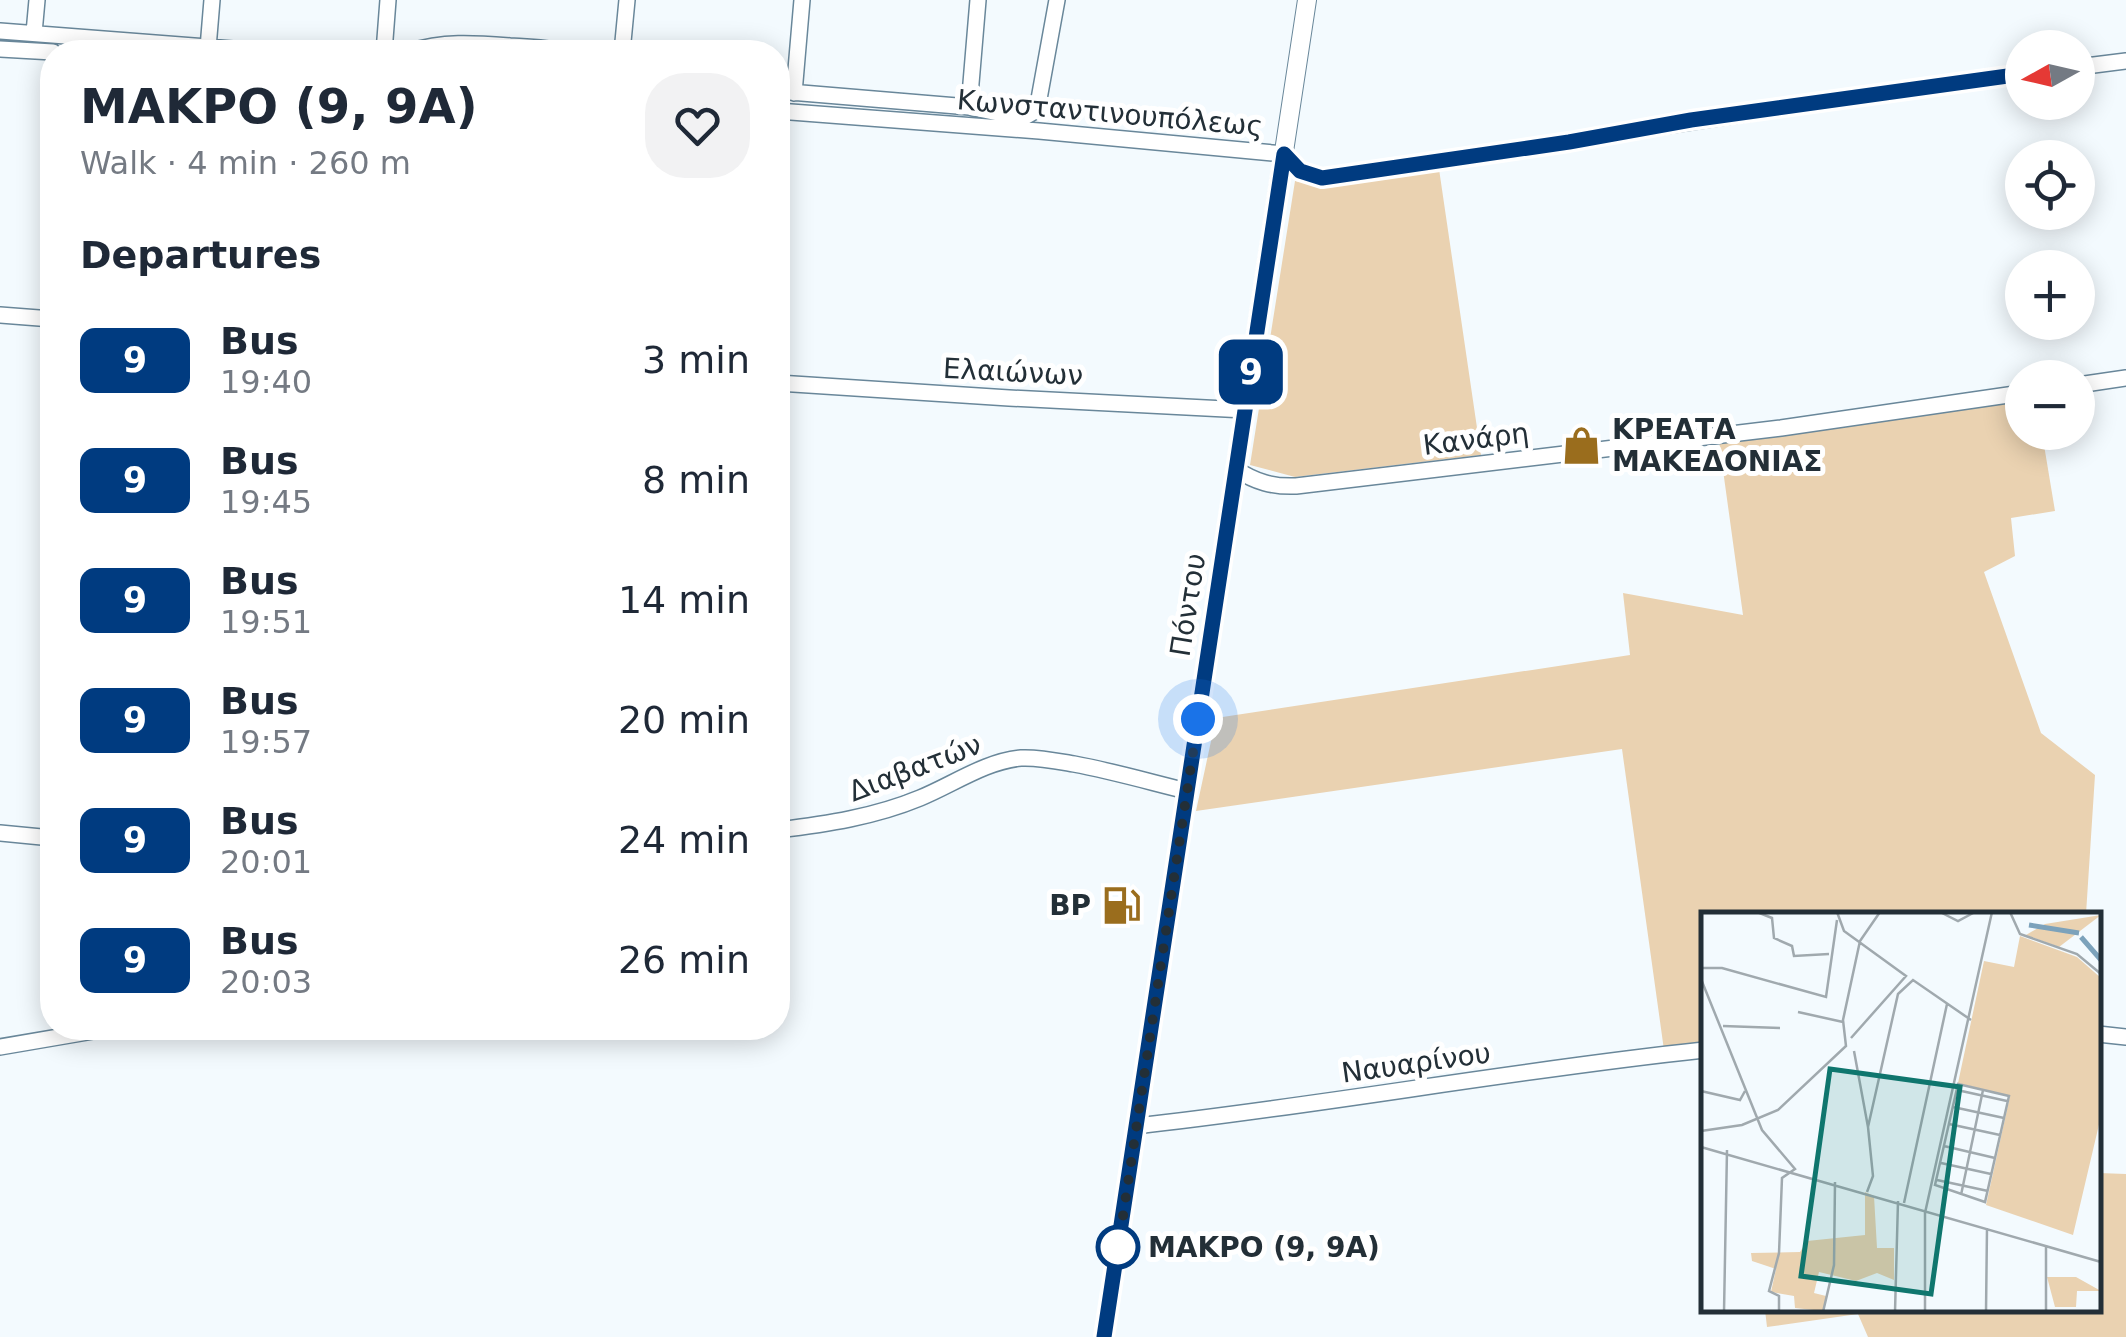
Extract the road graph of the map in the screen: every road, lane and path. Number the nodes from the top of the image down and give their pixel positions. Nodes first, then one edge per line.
1 (37, 0) edge
2 (212, 0) edge
3 (388, 0) edge
4 (626, 0) edge
5 (802, 0) edge
6 (978, 0) edge
7 (1057, 0) edge
8 (1307, 0) edge
9 (0, 31) edge
10 (34, 34) junction
11 (109, 40) edge
12 (209, 40) edge
13 (385, 40) edge
14 (623, 40) edge
15 (0, 49) edge
16 (40, 51) edge
17 (2126, 61) edge
18 (2095, 65) edge
19 (790, 69) edge
20 (2005, 76) edge
21 (790, 92) edge
22 (968, 107) junction
23 (790, 112) edge
24 (1284, 154) junction
25 (0, 315) edge
26 (40, 318) edge
27 (2126, 378) edge
28 (790, 383) edge
29 (2095, 383) edge
30 (2005, 395) edge
31 (1245, 410) junction
32 (1236, 468) junction
33 (1187, 791) junction
34 (790, 828) edge
35 (0, 833) edge
36 (40, 837) edge
37 (2101, 1034) edge
38 (2126, 1036) edge
39 (41, 1040) edge
40 (0, 1047) edge
41 (1701, 1050) edge
42 (1136, 1126) junction
43 (1104, 1337) edge

1 - 10 street
2 - 12 street
3 - 13 street
4 - 14 street
5 - 19 street
6 - 22 street
7 - 22 street
8 - 24 street, Πόντου
9 - 10 street
10 - 11 street
15 - 16 street
17 - 18 street
20 - 24 street, Κωνσταντινουπόλεως
21 - 22 street
23 - 24 street, Κωνσταντινουπόλεως
24 - 31 street, Πόντου
25 - 26 street
27 - 29 street
28 - 31 street, Ελαιώνων
30 - 32 street, Κανάρη
31 - 32 street, Πόντου
32 - 33 street, Πόντου
33 - 34 street, Διαβατών
33 - 42 street, Πόντου
35 - 36 street
37 - 38 street
39 - 40 street
41 - 42 street, Ναυαρίνου
42 - 43 street, Πόντου

